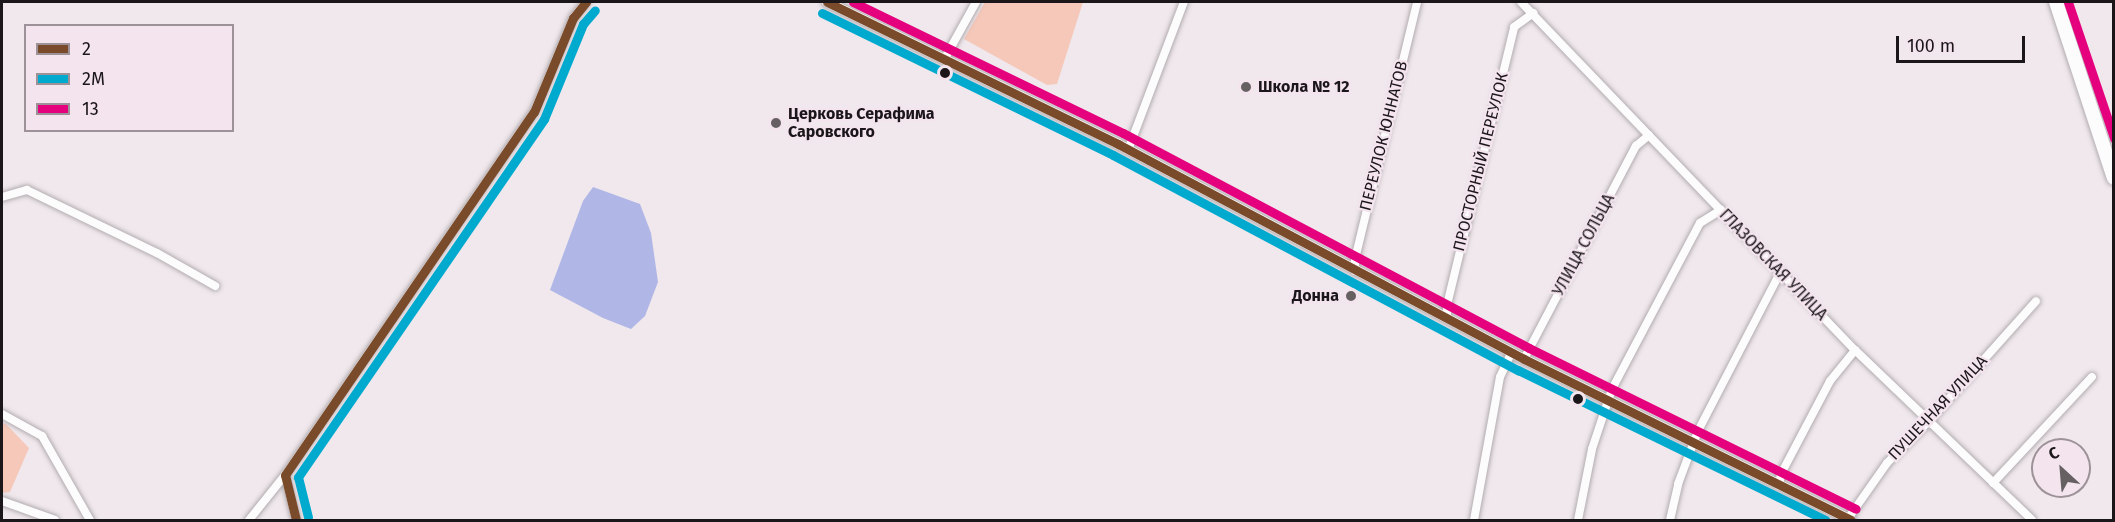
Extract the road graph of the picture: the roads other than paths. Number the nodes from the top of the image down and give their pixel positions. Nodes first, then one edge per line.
1 (586, 2) edge
2 (827, 2) edge
3 (976, 2) edge
4 (1184, 2) edge
5 (1417, 2) edge
6 (1521, 2) edge
7 (2056, 2) edge
8 (1533, 13) junction
9 (945, 58) junction
10 (1649, 135) junction
11 (1123, 147) junction
12 (2114, 178) edge
13 (2, 197) edge
14 (1721, 210) junction
15 (1355, 271) junction
16 (1780, 273) junction
17 (214, 286) dead end
18 (2036, 301) dead end
19 (1447, 320) junction
20 (1855, 350) junction
21 (1511, 353) junction
22 (1524, 359) junction
23 (2092, 377) dead end
24 (1610, 401) junction
25 (2, 414) edge
26 (1928, 422) junction
27 (1695, 444) junction
28 (285, 475) junction
29 (1993, 483) junction
30 (1779, 486) junction
31 (2, 501) edge
32 (55, 520) edge
33 (90, 520) edge
34 (249, 520) edge
35 (296, 520) edge
36 (1474, 520) edge
37 (1578, 520) edge
38 (1670, 520) edge
39 (1849, 520) edge
40 (2032, 520) edge

1 - 28 street
2 - 9 street
3 - 9 street
4 - 11 street
5 - 15 street, ПЕРЕУЛОК ЮННАТОВ
6 - 8 street, ГЛАЗОВСКАЯ УЛИЦА
7 - 12 main road
8 - 10 street, ГЛАЗОВСКАЯ УЛИЦА
8 - 19 street, ПРОСТОРНЫЙ ПЕРЕУЛОК
9 - 11 street
10 - 14 street, ГЛАЗОВСКАЯ УЛИЦА
10 - 22 street, УЛИЦА СОЛЬЦА
11 - 15 street
13 - 17 street
14 - 16 street, ГЛАЗОВСКАЯ УЛИЦА
14 - 24 street
15 - 19 street
16 - 20 street, ГЛАЗОВСКАЯ УЛИЦА
16 - 27 street
18 - 26 street, ПУШЕЧНАЯ УЛИЦА
19 - 21 street
20 - 26 street, ГЛАЗОВСКАЯ УЛИЦА
20 - 30 street
21 - 22 street
21 - 36 street
22 - 24 street
23 - 29 street
24 - 27 street
24 - 37 street
25 - 33 street
26 - 29 street, ГЛАЗОВСКАЯ УЛИЦА
26 - 39 street, ПУШЕЧНАЯ УЛИЦА
27 - 30 street
27 - 38 street
28 - 34 street
28 - 35 street
29 - 40 street, ГЛАЗОВСКАЯ УЛИЦА
30 - 39 street
31 - 32 street

